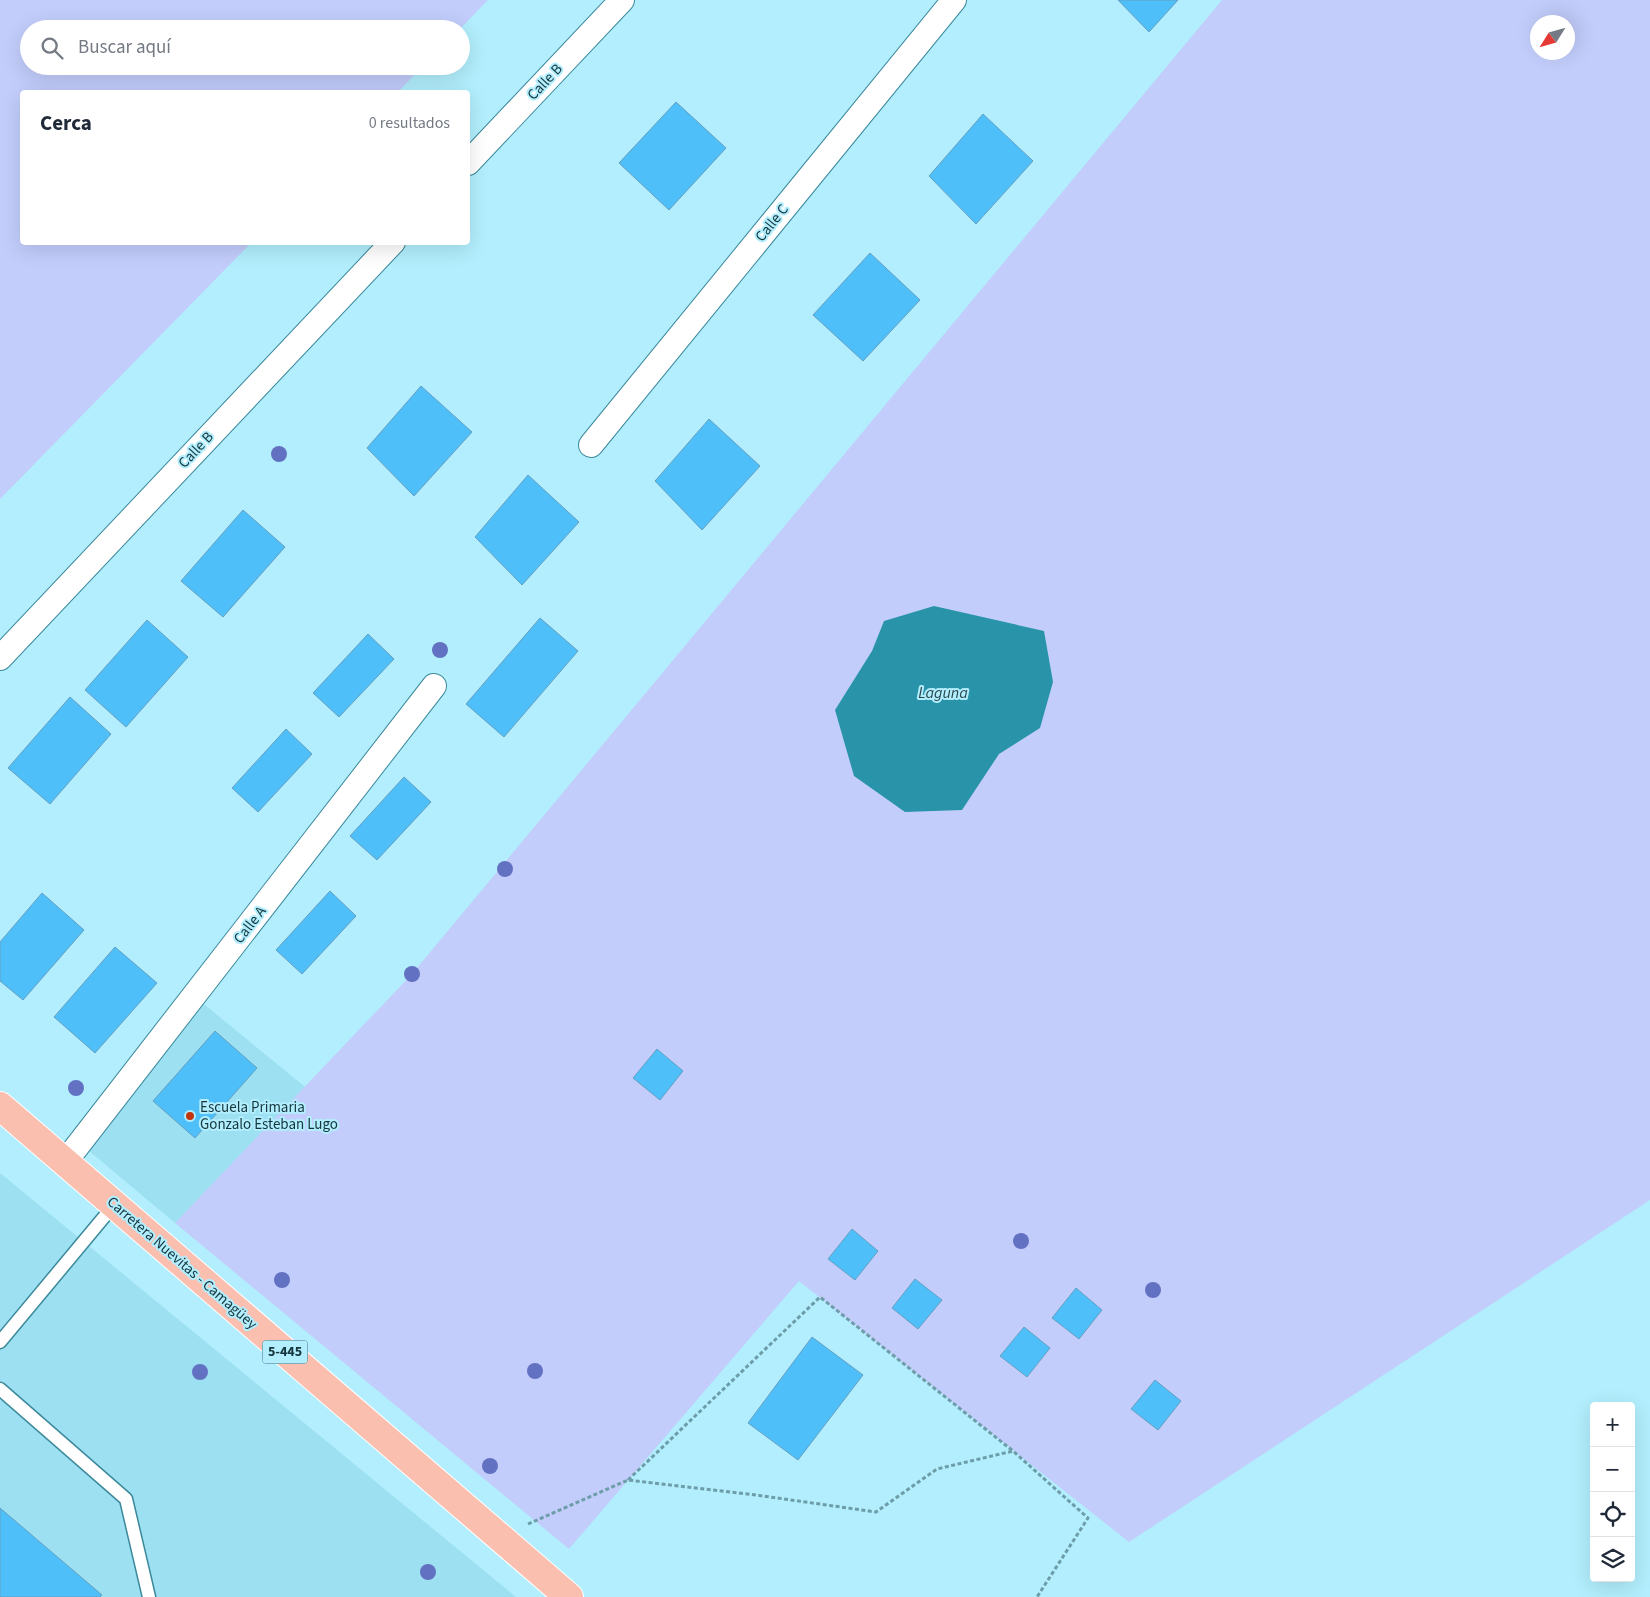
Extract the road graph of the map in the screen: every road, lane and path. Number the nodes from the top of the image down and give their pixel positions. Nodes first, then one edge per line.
1 (622, 0) edge
2 (954, 0) edge
3 (470, 162) edge
4 (390, 245) edge
5 (590, 445) dead end
6 (0, 658) edge
7 (434, 686) dead end
8 (0, 1106) edge
9 (65, 1162) junction
10 (114, 1204) junction
11 (0, 1342) edge
12 (0, 1389) edge
13 (1013, 1451) junction
14 (628, 1480) junction
15 (499, 1536) junction
16 (150, 1597) edge
17 (569, 1597) edge
18 (1037, 1597) edge

1 - 3 street, Calle B
2 - 5 street, Calle C
4 - 6 street, Calle B
7 - 9 street, Calle A
8 - 9 highway, Carretera Nuevitas - Camagüey / 5-445
9 - 10 highway, Carretera Nuevitas - Camagüey / 5-445
10 - 11 lane
10 - 15 highway, Carretera Nuevitas - Camagüey / 5-445
12 - 16 lane
13 - 14 path
13 - 14 path
13 - 18 path
14 - 15 path
15 - 17 highway, Carretera Nuevitas - Camagüey / 5-445

